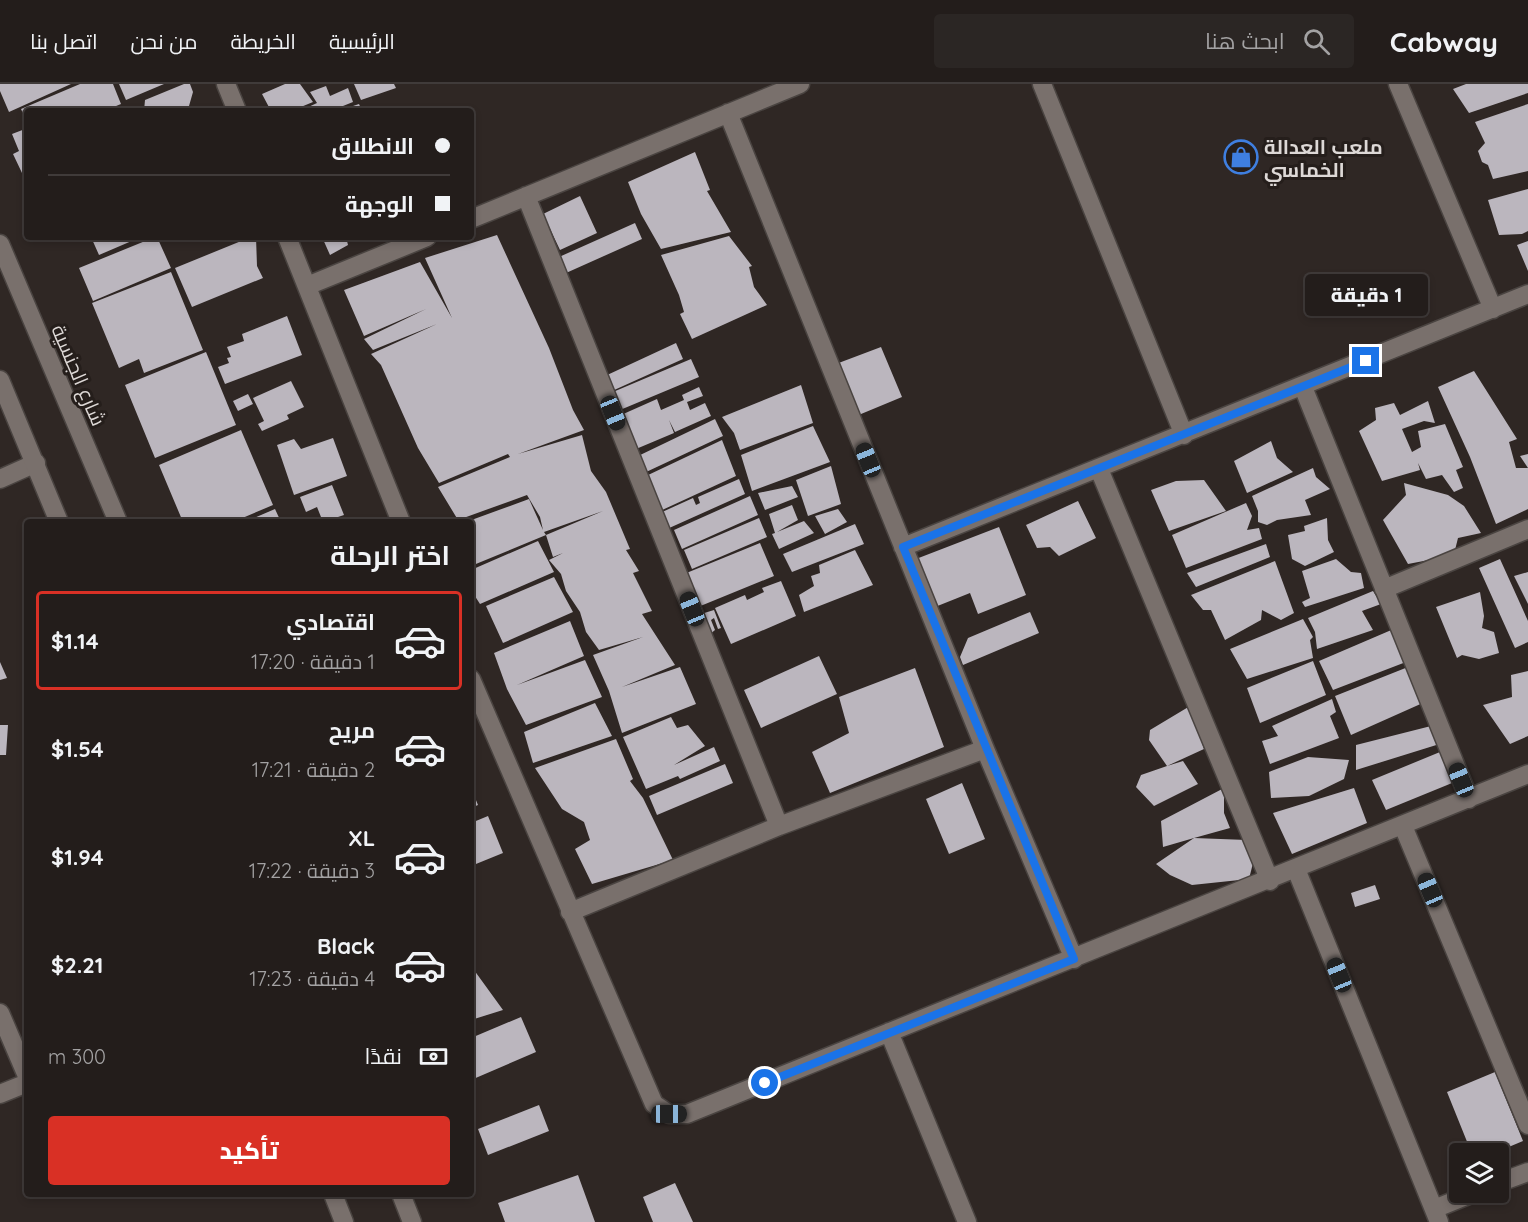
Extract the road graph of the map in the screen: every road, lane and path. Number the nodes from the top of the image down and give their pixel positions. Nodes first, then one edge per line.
1 (228, 84) edge
2 (800, 84) edge
3 (1042, 84) edge
4 (1398, 84) edge
5 (236, 108) edge
6 (729, 113) junction
7 (526, 196) junction
8 (474, 218) edge
9 (288, 240) edge
10 (420, 240) edge
11 (0, 244) edge
12 (307, 286) junction
13 (1528, 294) edge
14 (1494, 309) junction
15 (0, 380) edge
16 (1303, 387) junction
17 (1184, 435) junction
18 (36, 463) junction
19 (1099, 469) junction
20 (0, 479) edge
21 (58, 519) edge
22 (117, 519) edge
23 (400, 519) edge
24 (1528, 529) edge
25 (903, 547) junction
26 (1384, 589) junction
27 (474, 686) edge
28 (985, 749) junction
29 (1528, 774) edge
30 (1469, 799) junction
31 (779, 826) junction
32 (1403, 826) junction
33 (1296, 869) junction
34 (1270, 881) junction
35 (570, 912) junction
36 (1074, 959) junction
37 (0, 1013) edge
38 (889, 1032) junction
39 (24, 1069) edge
40 (24, 1084) edge
41 (0, 1094) edge
42 (1528, 1125) edge
43 (1528, 1172) edge
44 (1509, 1179) edge
45 (334, 1197) edge
46 (401, 1197) edge
47 (1458, 1203) edge
48 (1436, 1216) edge
49 (344, 1222) edge
50 (412, 1222) edge
51 (967, 1222) edge

1 - 5 street
2 - 6 street
3 - 17 street
4 - 14 street
6 - 7 street
6 - 25 street
7 - 8 street
7 - 31 street
9 - 12 street
10 - 12 street
11 - 22 street, شارع الجنسية
12 - 23 street
13 - 14 street
14 - 16 street
15 - 18 street
16 - 17 street
16 - 26 street
17 - 19 street
18 - 20 street
18 - 21 street
19 - 25 street
19 - 34 street
24 - 26 street
25 - 28 street
26 - 30 street
27 - 35 street
28 - 31 street
28 - 36 street
29 - 30 street
30 - 32 street
31 - 35 street
32 - 33 street
32 - 42 street
33 - 34 street
33 - 48 street
34 - 36 street
35 - 38 street
36 - 38 street
37 - 39 street
38 - 51 street
40 - 41 street
43 - 44 street
45 - 49 street
46 - 50 street
47 - 48 street

